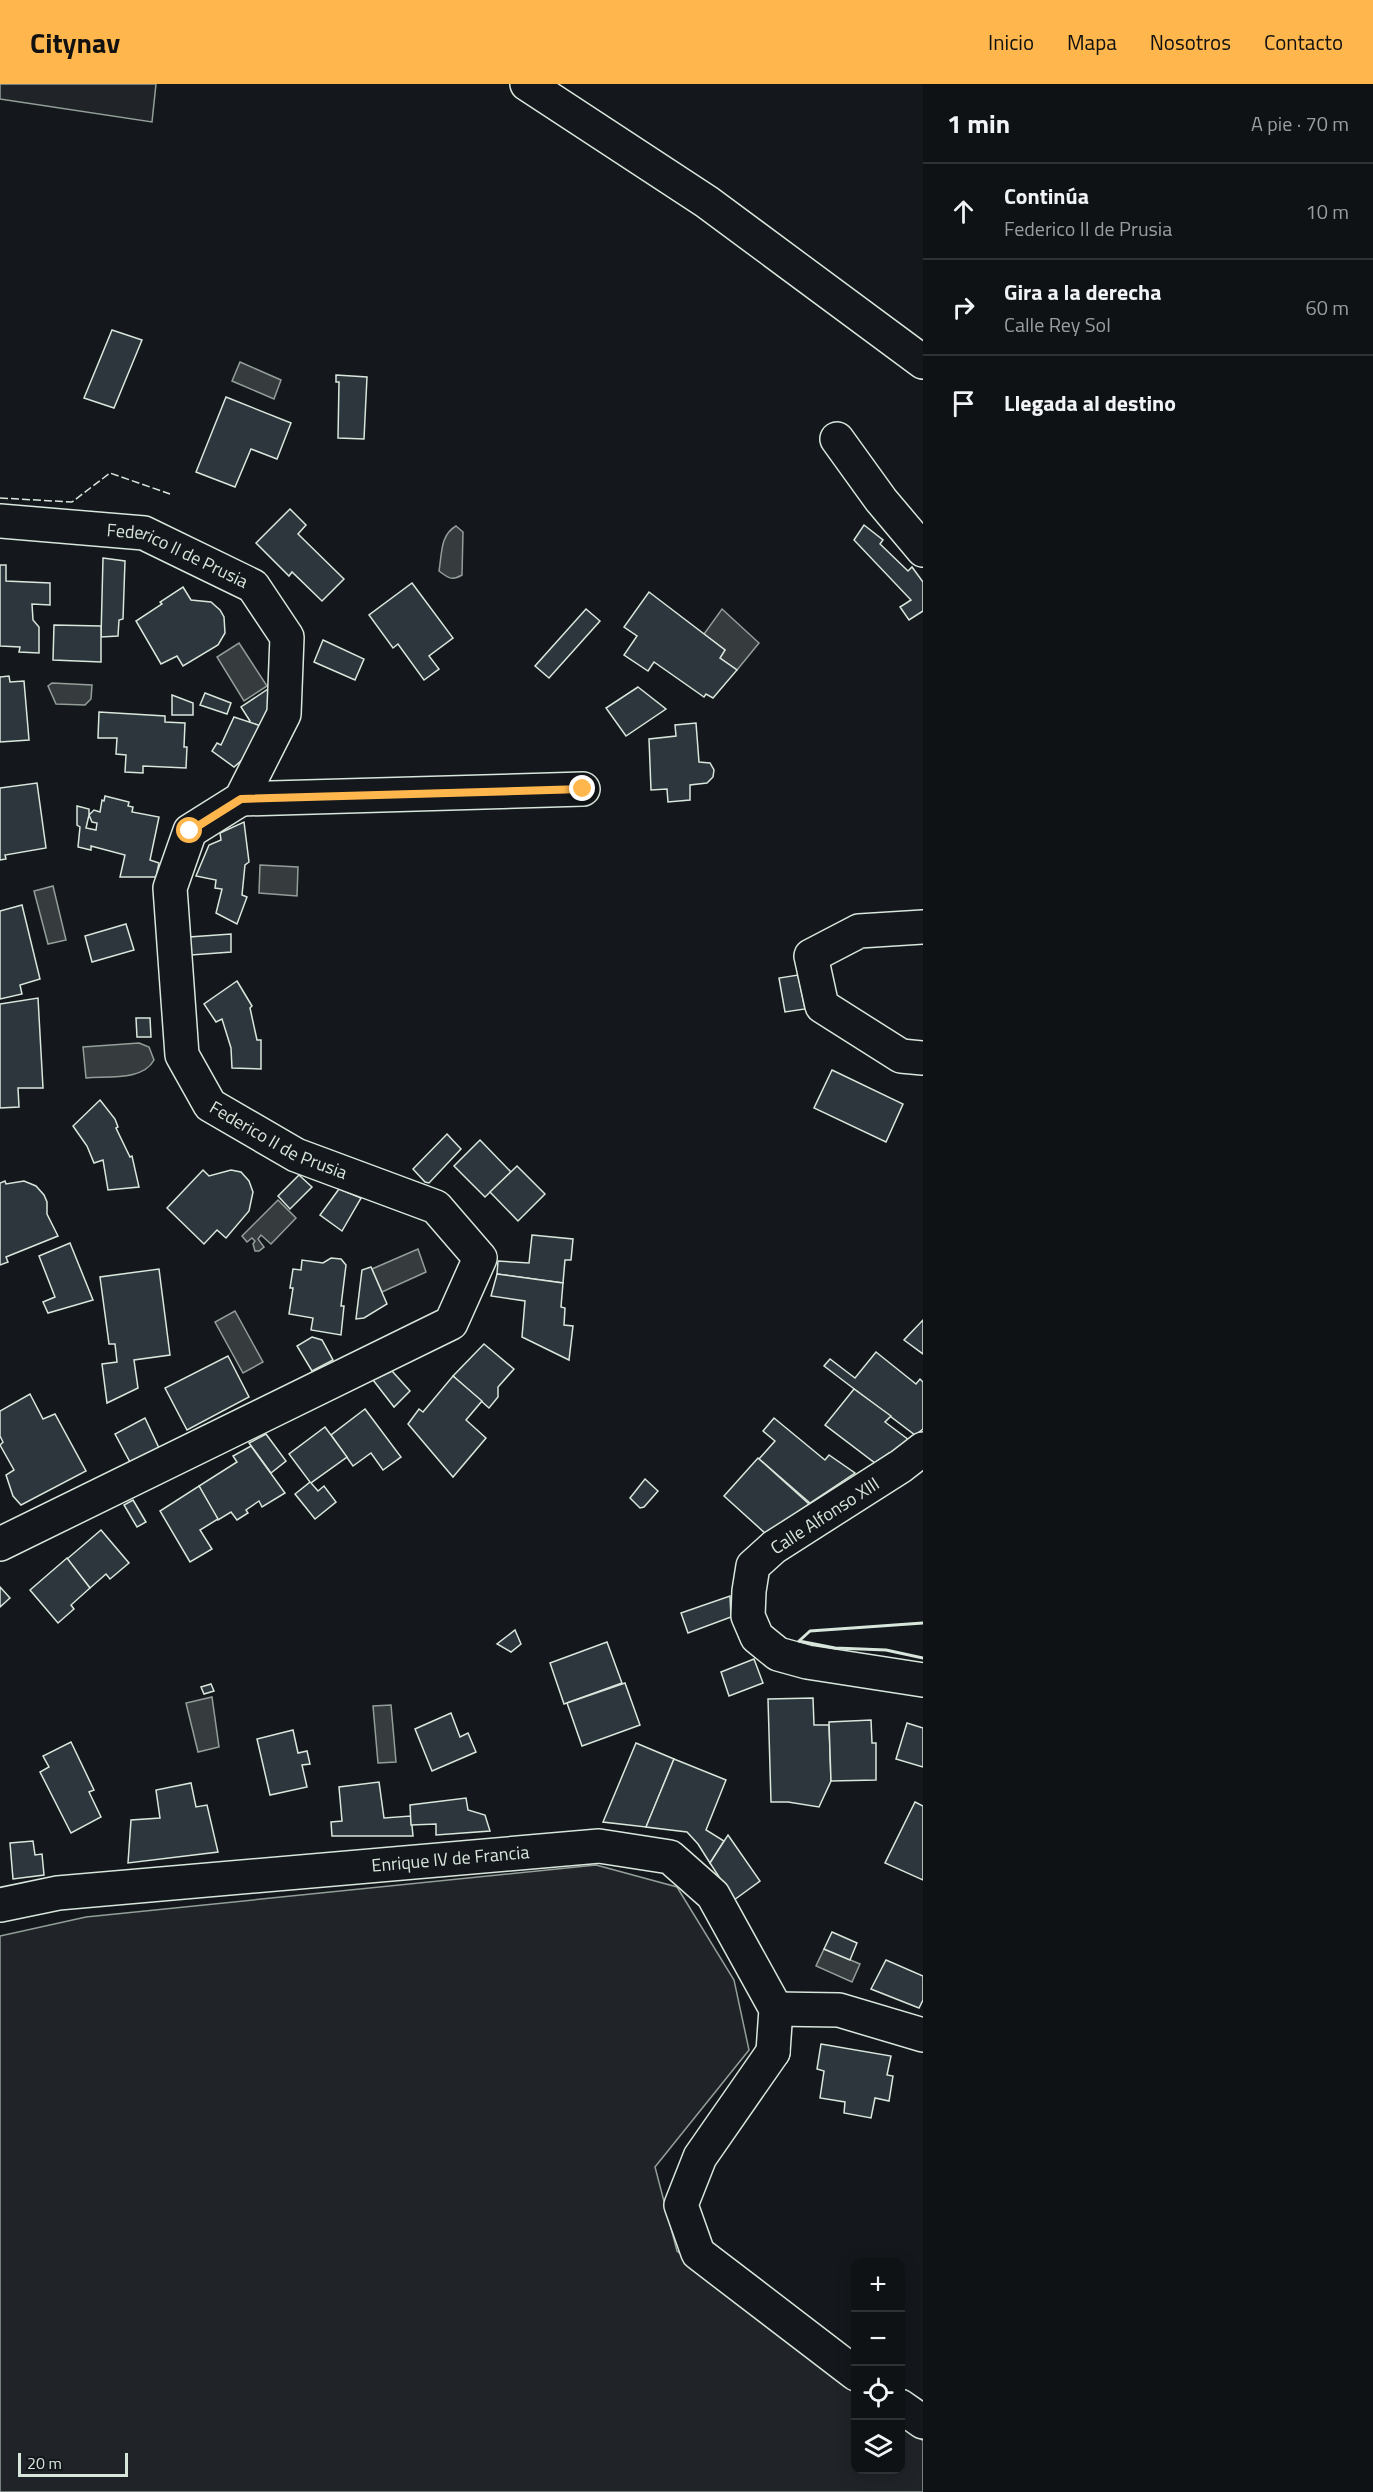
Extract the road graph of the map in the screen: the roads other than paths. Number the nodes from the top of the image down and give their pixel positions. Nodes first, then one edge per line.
1 (527, 84) edge
2 (923, 362) edge
3 (837, 439) dead end
4 (0, 521) edge
5 (923, 550) edge
6 (583, 789) dead end
7 (241, 799) junction
8 (923, 927) edge
9 (923, 1058) edge
10 (923, 1449) edge
11 (3, 1534) edge
12 (923, 1680) edge
13 (0, 1905) edge
14 (776, 2009) junction
15 (923, 2035) edge
16 (851, 2371) edge
17 (905, 2409) edge
18 (923, 2422) edge

1 - 2 main road
3 - 5 main road
4 - 7 main road, Federico II de Prusia
6 - 7 main road
7 - 11 main road, Federico II de Prusia
8 - 9 main road
10 - 12 main road, Calle Alfonso XIII
13 - 14 main road, Enrique IV de Francia
14 - 15 main road
14 - 16 main road
17 - 18 main road

